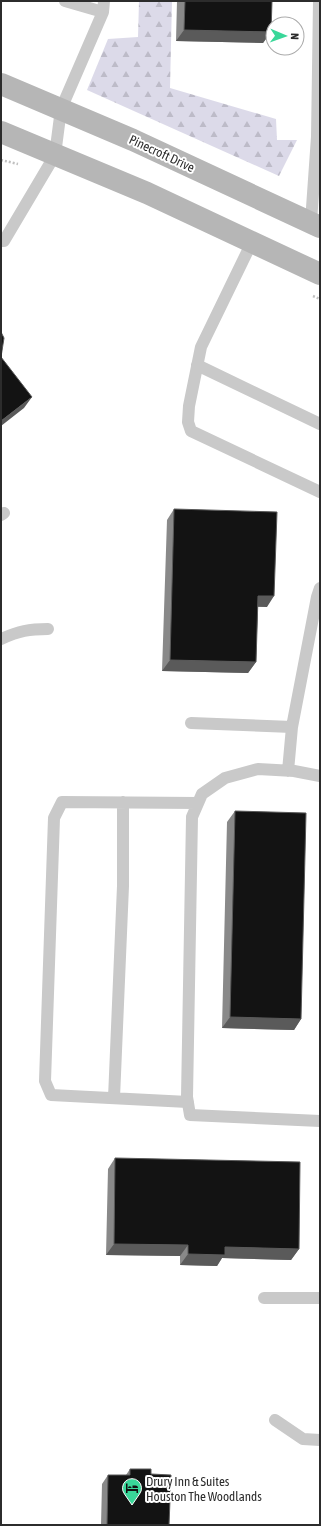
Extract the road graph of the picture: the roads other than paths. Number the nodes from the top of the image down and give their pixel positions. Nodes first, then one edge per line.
1 (65, 1) edge
2 (319, 1) edge
3 (104, 7) edge
4 (319, 14) edge
5 (1, 84) edge
6 (61, 109) junction
7 (1, 132) edge
8 (318, 137) edge
9 (55, 155) junction
10 (315, 225) edge
11 (1, 241) edge
12 (252, 242) junction
13 (320, 274) edge
14 (198, 365) junction
15 (320, 424) edge
16 (320, 492) edge
17 (320, 588) edge
18 (48, 630) dead end
19 (1, 639) edge
20 (191, 723) dead end
21 (292, 727) junction
22 (288, 771) junction
23 (320, 776) edge
24 (123, 802) junction
25 (198, 803) junction
26 (114, 1098) junction
27 (188, 1102) junction
28 (320, 1121) edge
29 (264, 1298) dead end
30 (320, 1298) edge
31 (275, 1420) dead end
32 (320, 1440) edge

1 - 3 lane
2 - 4 lane
3 - 6 lane
4 - 8 lane
5 - 6 street, Pinecroft Drive
6 - 9 lane
6 - 10 street, Pinecroft Drive
7 - 9 street
8 - 10 lane
9 - 11 lane
9 - 12 street
12 - 13 street
12 - 14 lane
14 - 15 lane
14 - 16 lane
17 - 21 lane
18 - 19 lane
20 - 21 lane
21 - 22 lane
22 - 23 lane
22 - 25 lane
24 - 25 lane
24 - 26 lane
24 - 26 lane
25 - 27 lane
26 - 27 lane
27 - 28 lane
29 - 30 lane
31 - 32 lane

